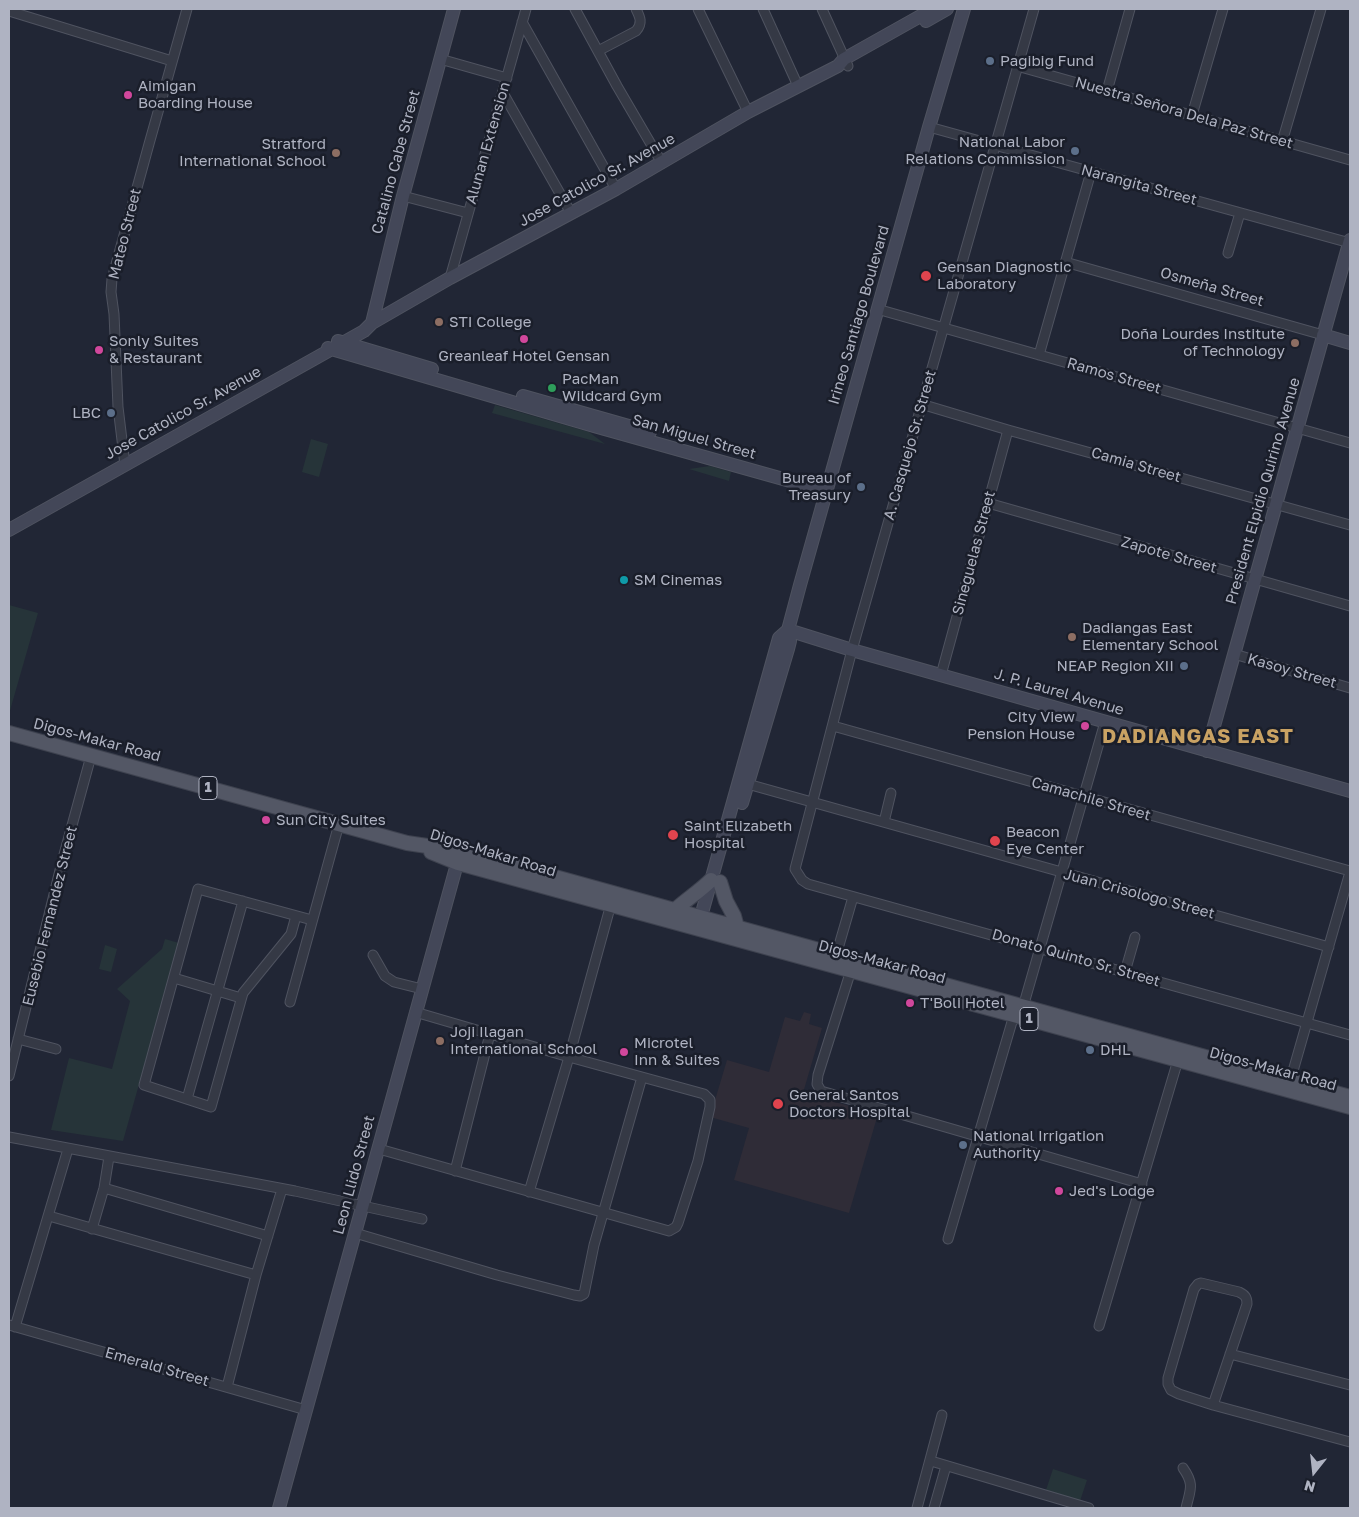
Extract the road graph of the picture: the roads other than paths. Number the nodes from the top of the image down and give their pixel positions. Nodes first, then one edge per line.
1 (187, 9) edge
2 (454, 9) edge
3 (526, 9) edge
4 (575, 9) edge
5 (636, 9) edge
6 (698, 9) edge
7 (763, 9) edge
8 (822, 9) edge
9 (947, 9) edge
10 (964, 9) edge
11 (1034, 9) edge
12 (1130, 9) edge
13 (1223, 9) edge
14 (1321, 9) edge
15 (9, 11) edge
16 (934, 12) edge
17 (522, 22) junction
18 (956, 37) junction
19 (598, 51) junction
20 (440, 59) junction
21 (172, 61) junction
22 (843, 63) junction
23 (1018, 66) junction
24 (507, 78) junction
25 (798, 86) junction
26 (1107, 91) junction
27 (502, 93) junction
28 (748, 112) junction
29 (1192, 116) junction
30 (929, 127) junction
31 (1282, 142) junction
32 (995, 146) junction
33 (1350, 160) edge
34 (662, 163) junction
35 (1091, 172) junction
36 (616, 189) junction
37 (403, 196) junction
38 (468, 213) junction
39 (571, 213) junction
40 (1240, 213) junction
41 (1350, 242) edge
42 (1228, 253) dead end
43 (1065, 262) junction
44 (450, 278) junction
45 (877, 309) junction
46 (372, 323) junction
47 (943, 328) junction
48 (1323, 335) junction
49 (1350, 343) edge
50 (333, 345) junction
51 (1039, 355) junction
52 (922, 404) junction
53 (1297, 428) junction
54 (1008, 430) junction
55 (1350, 443) edge
56 (124, 461) junction
57 (827, 487) junction
58 (988, 503) junction
59 (1276, 505) junction
60 (9, 521) edge
61 (1350, 525) edge
62 (9, 530) edge
63 (1255, 580) junction
64 (1350, 606) edge
65 (788, 630) junction
66 (852, 650) junction
67 (1234, 654) junction
68 (941, 676) junction
69 (1350, 688) edge
70 (1105, 722) junction
71 (833, 726) junction
72 (9, 733) edge
73 (1207, 751) junction
74 (91, 756) junction
75 (743, 783) junction
76 (1350, 791) edge
77 (891, 794) dead end
78 (1083, 797) junction
79 (812, 802) junction
80 (884, 822) junction
81 (339, 824) junction
82 (459, 857) junction
83 (1350, 872) edge
84 (1062, 873) junction
85 (802, 880) joint
86 (716, 881) junction
87 (853, 897) junction
88 (244, 901) junction
89 (611, 904) junction
90 (675, 910) junction
91 (296, 916) junction
92 (312, 920) junction
93 (704, 924) junction
94 (737, 928) junction
95 (291, 934) junction
96 (1135, 937) dead end
97 (307, 938) junction
98 (1328, 947) junction
99 (1040, 948) junction
100 (373, 955) dead end
101 (835, 960) junction
102 (852, 965) junction
103 (1125, 972) junction
104 (174, 978) junction
105 (422, 989) junction
106 (218, 992) junction
107 (241, 998) junction
108 (290, 1002) dead end
109 (1019, 1011) junction
110 (415, 1012) junction
111 (1308, 1023) junction
112 (490, 1034) junction
113 (1350, 1035) edge
114 (18, 1039) junction
115 (56, 1049) dead end
116 (569, 1057) junction
117 (1178, 1060) junction
118 (9, 1076) edge
119 (642, 1077) junction
120 (1289, 1085) junction
121 (1350, 1097) edge
122 (187, 1099) junction
123 (1350, 1107) edge
124 (9, 1137) edge
125 (978, 1138) junction
126 (68, 1149) junction
127 (378, 1149) junction
128 (109, 1158) junction
129 (455, 1171) junction
130 (1142, 1184) junction
131 (104, 1188) junction
132 (282, 1189) junction
133 (529, 1192) junction
134 (363, 1206) junction
135 (604, 1212) junction
136 (49, 1216) junction
137 (422, 1219) dead end
138 (92, 1229) junction
139 (355, 1232) junction
140 (268, 1236) junction
141 (948, 1239) dead end
142 (256, 1276) junction
143 (12, 1326) edge
144 (1100, 1326) dead end
145 (1230, 1354) junction
146 (1350, 1385) edge
147 (227, 1387) junction
148 (1213, 1405) junction
149 (306, 1410) junction
150 (942, 1415) dead end
151 (1349, 1439) edge
152 (930, 1461) junction
153 (946, 1466) junction
154 (1183, 1468) dead end
155 (281, 1508) edge
156 (917, 1508) edge
157 (934, 1508) edge
158 (1089, 1508) edge
159 (1186, 1508) edge

1 - 21 street, Mateo Street
2 - 20 main road, Catalino Cabe Street
3 - 17 street, Alunan Extension
4 - 19 street
5 - 19 street
6 - 28 street
7 - 25 street
8 - 22 street
9 - 16 main road, Jose Catolico Sr. Avenue
10 - 18 main road, Irineo Santiago Boulevard
11 - 23 street, A. Casquejo Sr. Street
12 - 26 street
13 - 29 street
14 - 31 street
15 - 21 street
16 - 18 main road
16 - 22 main road, Jose Catolico Sr. Avenue
17 - 24 street, Alunan Extension
17 - 36 street
18 - 30 main road, Irineo Santiago Boulevard
19 - 34 street
20 - 24 street
20 - 37 main road, Catalino Cabe Street
21 - 56 street, Mateo Street
22 - 25 main road, Jose Catolico Sr. Avenue
23 - 26 street, Nuestra Señora Dela Paz Street
23 - 32 street, A. Casquejo Sr. Street
24 - 27 street, Alunan Extension
25 - 28 main road, Jose Catolico Sr. Avenue
26 - 29 street, Nuestra Señora Dela Paz Street
27 - 38 street, Alunan Extension
27 - 39 street
28 - 34 main road, Jose Catolico Sr. Avenue
29 - 31 street, Nuestra Señora Dela Paz Street
30 - 32 street, Narangita Street
30 - 45 main road, Irineo Santiago Boulevard
31 - 33 street, Nuestra Señora Dela Paz Street
32 - 35 street, Narangita Street
32 - 47 street, A. Casquejo Sr. Street
34 - 36 main road, Jose Catolico Sr. Avenue
35 - 40 street, Narangita Street
35 - 43 street
36 - 39 main road, Jose Catolico Sr. Avenue
37 - 38 street
37 - 46 main road, Catalino Cabe Street
38 - 44 street, Alunan Extension
39 - 44 main road, Jose Catolico Sr. Avenue
40 - 41 street, Narangita Street
40 - 42 street
41 - 48 main road, President Elpidio Quirino Avenue
43 - 48 street, Osmeña Street
43 - 51 street
44 - 46 main road, Jose Catolico Sr. Avenue
45 - 47 street, Ramos Street
45 - 57 main road, Irineo Santiago Boulevard
46 - 50 main road, Jose Catolico Sr. Avenue
47 - 51 street, Ramos Street
47 - 52 street, A. Casquejo Sr. Street
48 - 49 main road, Osmeña Street
48 - 53 main road, President Elpidio Quirino Avenue
50 - 56 main road, Jose Catolico Sr. Avenue
50 - 57 main road, San Miguel Street
51 - 53 street, Ramos Street
52 - 54 street, Camia Street
52 - 66 street, A. Casquejo Sr. Street
53 - 55 street, Ramos Street
53 - 59 main road, President Elpidio Quirino Avenue
54 - 58 street, Sineguelas Street
54 - 59 street, Camia Street
56 - 60 main road, Jose Catolico Sr. Avenue
56 - 62 main road, Jose Catolico Sr. Avenue
57 - 65 main road, Irineo Santiago Boulevard
58 - 63 street, Zapote Street
58 - 68 street, Sineguelas Street
59 - 61 street, Camia Street
59 - 63 main road, President Elpidio Quirino Avenue
63 - 64 street, Zapote Street
63 - 67 main road, President Elpidio Quirino Avenue
65 - 66 main road, J. P. Laurel Avenue
65 - 75 main road, Irineo Santiago Boulevard
66 - 68 main road, J. P. Laurel Avenue
66 - 71 street, A. Casquejo Sr. Street
67 - 69 street, Kasoy Street
67 - 73 main road, President Elpidio Quirino Avenue
68 - 70 main road, J. P. Laurel Avenue
70 - 73 main road, J. P. Laurel Avenue
70 - 78 street
71 - 78 street, Camachile Street
71 - 79 street, A. Casquejo Sr. Street
72 - 74 main road, Digos-Makar Road / 1
73 - 76 main road, J. P. Laurel Avenue
74 - 81 main road, Digos-Makar Road / 1
74 - 114 street, Eusebio Fernandez Street
75 - 79 street, Juan Crisologo Street
75 - 86 main road, Irineo Santiago Boulevard
77 - 80 street
78 - 83 street, Camachile Street
78 - 84 street
79 - 80 street, Juan Crisologo Street
79 - 85 street, A. Casquejo Sr. Street
80 - 84 street, Juan Crisologo Street
81 - 82 main road, Digos-Makar Road / 1
81 - 92 street
82 - 89 main road, Digos-Makar Road / 1
82 - 90 main road, Digos-Makar Road / 1
82 - 105 main road, Leon Llido Street
83 - 98 street
84 - 98 street, Juan Crisologo Street
84 - 99 street
85 - 87 street, Donato Quinto Sr. Street
86 - 90 main road
86 - 93 main road, Irineo Santiago Boulevard
86 - 94 main road
87 - 99 street, Donato Quinto Sr. Street
87 - 101 street
88 - 91 street
88 - 104 street
88 - 106 street
89 - 93 main road, Digos-Makar Road / 1
89 - 116 street
90 - 93 main road, Digos-Makar Road / 1
91 - 92 street
91 - 95 street
92 - 97 street
93 - 94 main road, Digos-Makar Road / 1
93 - 101 main road, Digos-Makar Road / 1
94 - 101 main road, Digos-Makar Road / 1
95 - 97 street
95 - 107 street
96 - 103 street
97 - 108 street
98 - 111 street
99 - 103 street, Donato Quinto Sr. Street
99 - 109 street
100 - 105 street
101 - 102 main road, Digos-Makar Road / 1
102 - 109 main road, Digos-Makar Road / 1
102 - 125 street
103 - 111 street, Donato Quinto Sr. Street
104 - 106 street
104 - 122 street
105 - 110 main road, Leon Llido Street
106 - 107 street
106 - 122 street
107 - 122 street
109 - 117 main road, Digos-Makar Road / 1
109 - 120 main road, Digos-Makar Road / 1
109 - 125 street
110 - 112 street
110 - 127 main road, Leon Llido Street
111 - 113 street, Donato Quinto Sr. Street
111 - 120 street
112 - 116 street
112 - 129 street
114 - 115 street
114 - 118 street, Eusebio Fernandez Street
116 - 119 street
116 - 133 street
117 - 120 main road, Digos-Makar Road / 1
117 - 130 street
119 - 135 street
119 - 135 street
120 - 121 main road, Digos-Makar Road / 1
120 - 123 main road, Digos-Makar Road / 1
124 - 126 street
125 - 130 street
125 - 141 street
126 - 128 street
126 - 136 street
127 - 129 street
127 - 134 main road, Leon Llido Street
128 - 131 street
128 - 132 street
129 - 133 street
130 - 144 street
131 - 138 street
131 - 140 street
132 - 134 street
132 - 140 street
133 - 135 street
134 - 137 street
134 - 139 main road, Leon Llido Street
135 - 139 street
136 - 138 street
136 - 143 street
138 - 142 street
139 - 149 main road, Leon Llido Street
140 - 142 street
142 - 147 street
143 - 147 street, Emerald Street
145 - 146 street
145 - 148 street
145 - 148 street
147 - 149 street, Emerald Street
148 - 151 street
149 - 155 main road, Leon Llido Street
150 - 152 street
152 - 153 street
152 - 156 street
153 - 157 street
153 - 158 street
154 - 159 street

